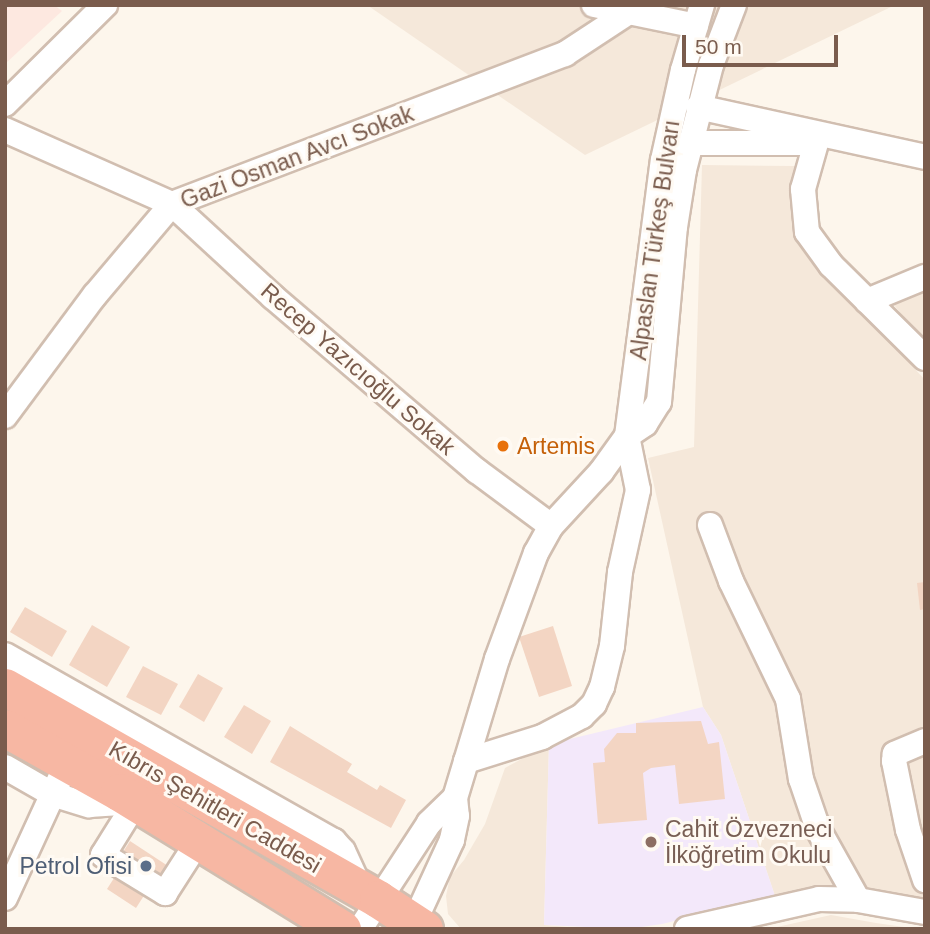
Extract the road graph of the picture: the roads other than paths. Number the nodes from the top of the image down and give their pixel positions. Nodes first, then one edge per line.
1 (105, 5) edge
2 (594, 5) edge
3 (734, 5) edge
4 (626, 14) junction
5 (699, 16) edge
6 (5, 104) edge
7 (698, 107) junction
8 (5, 130) edge
9 (689, 143) junction
10 (816, 143) junction
11 (857, 143) junction
12 (925, 157) edge
13 (172, 204) junction
14 (925, 277) edge
15 (867, 301) junction
16 (925, 358) edge
17 (5, 416) edge
18 (626, 436) junction
19 (710, 525) dead end
20 (551, 526) junction
21 (5, 655) edge
22 (5, 687) edge
23 (5, 728) edge
24 (925, 741) edge
25 (466, 761) junction
26 (5, 767) edge
27 (59, 778) junction
28 (455, 798) junction
29 (136, 802) junction
30 (199, 840) junction
31 (925, 880) edge
32 (5, 898) edge
33 (858, 900) junction
34 (366, 905) edge
35 (925, 912) edge
36 (416, 927) edge
37 (342, 929) edge
38 (687, 929) edge

1 - 6 street
2 - 4 street
3 - 7 street, Alpaslan Türkeş Bulvarı
4 - 5 street
4 - 13 street, Gazi Osman Avcı Sokak
5 - 18 street, Alpaslan Türkeş Bulvarı
7 - 9 street, Alpaslan Türkeş Bulvarı
7 - 11 street
8 - 13 street, Recep Yazıcıoğlu Sokak
9 - 10 street
9 - 18 street, Alpaslan Türkeş Bulvarı
10 - 11 street
10 - 15 street
11 - 12 street
13 - 17 street, Gazi Osman Avcı Sokak
13 - 20 street, Recep Yazıcıoğlu Sokak
14 - 15 street
15 - 16 street
18 - 20 street, Alpaslan Türkeş Bulvarı
18 - 25 street
19 - 33 street
20 - 25 street, Alpaslan Türkeş Bulvarı
21 - 34 street
22 - 34 highway, Kıbrıs Şehitleri Caddesi
23 - 27 highway, Kıbrıs Şehitleri Caddesi
24 - 31 street
25 - 28 street, Alpaslan Türkeş Bulvarı
26 - 27 street
27 - 29 highway, Kıbrıs Şehitleri Caddesi
27 - 32 street
28 - 34 street
28 - 36 street, Alpaslan Türkeş Bulvarı
29 - 30 highway, Kıbrıs Şehitleri Caddesi
29 - 30 street
30 - 37 highway, Kıbrıs Şehitleri Caddesi
33 - 35 street
33 - 38 street
34 - 36 highway, Kıbrıs Şehitleri Caddesi

